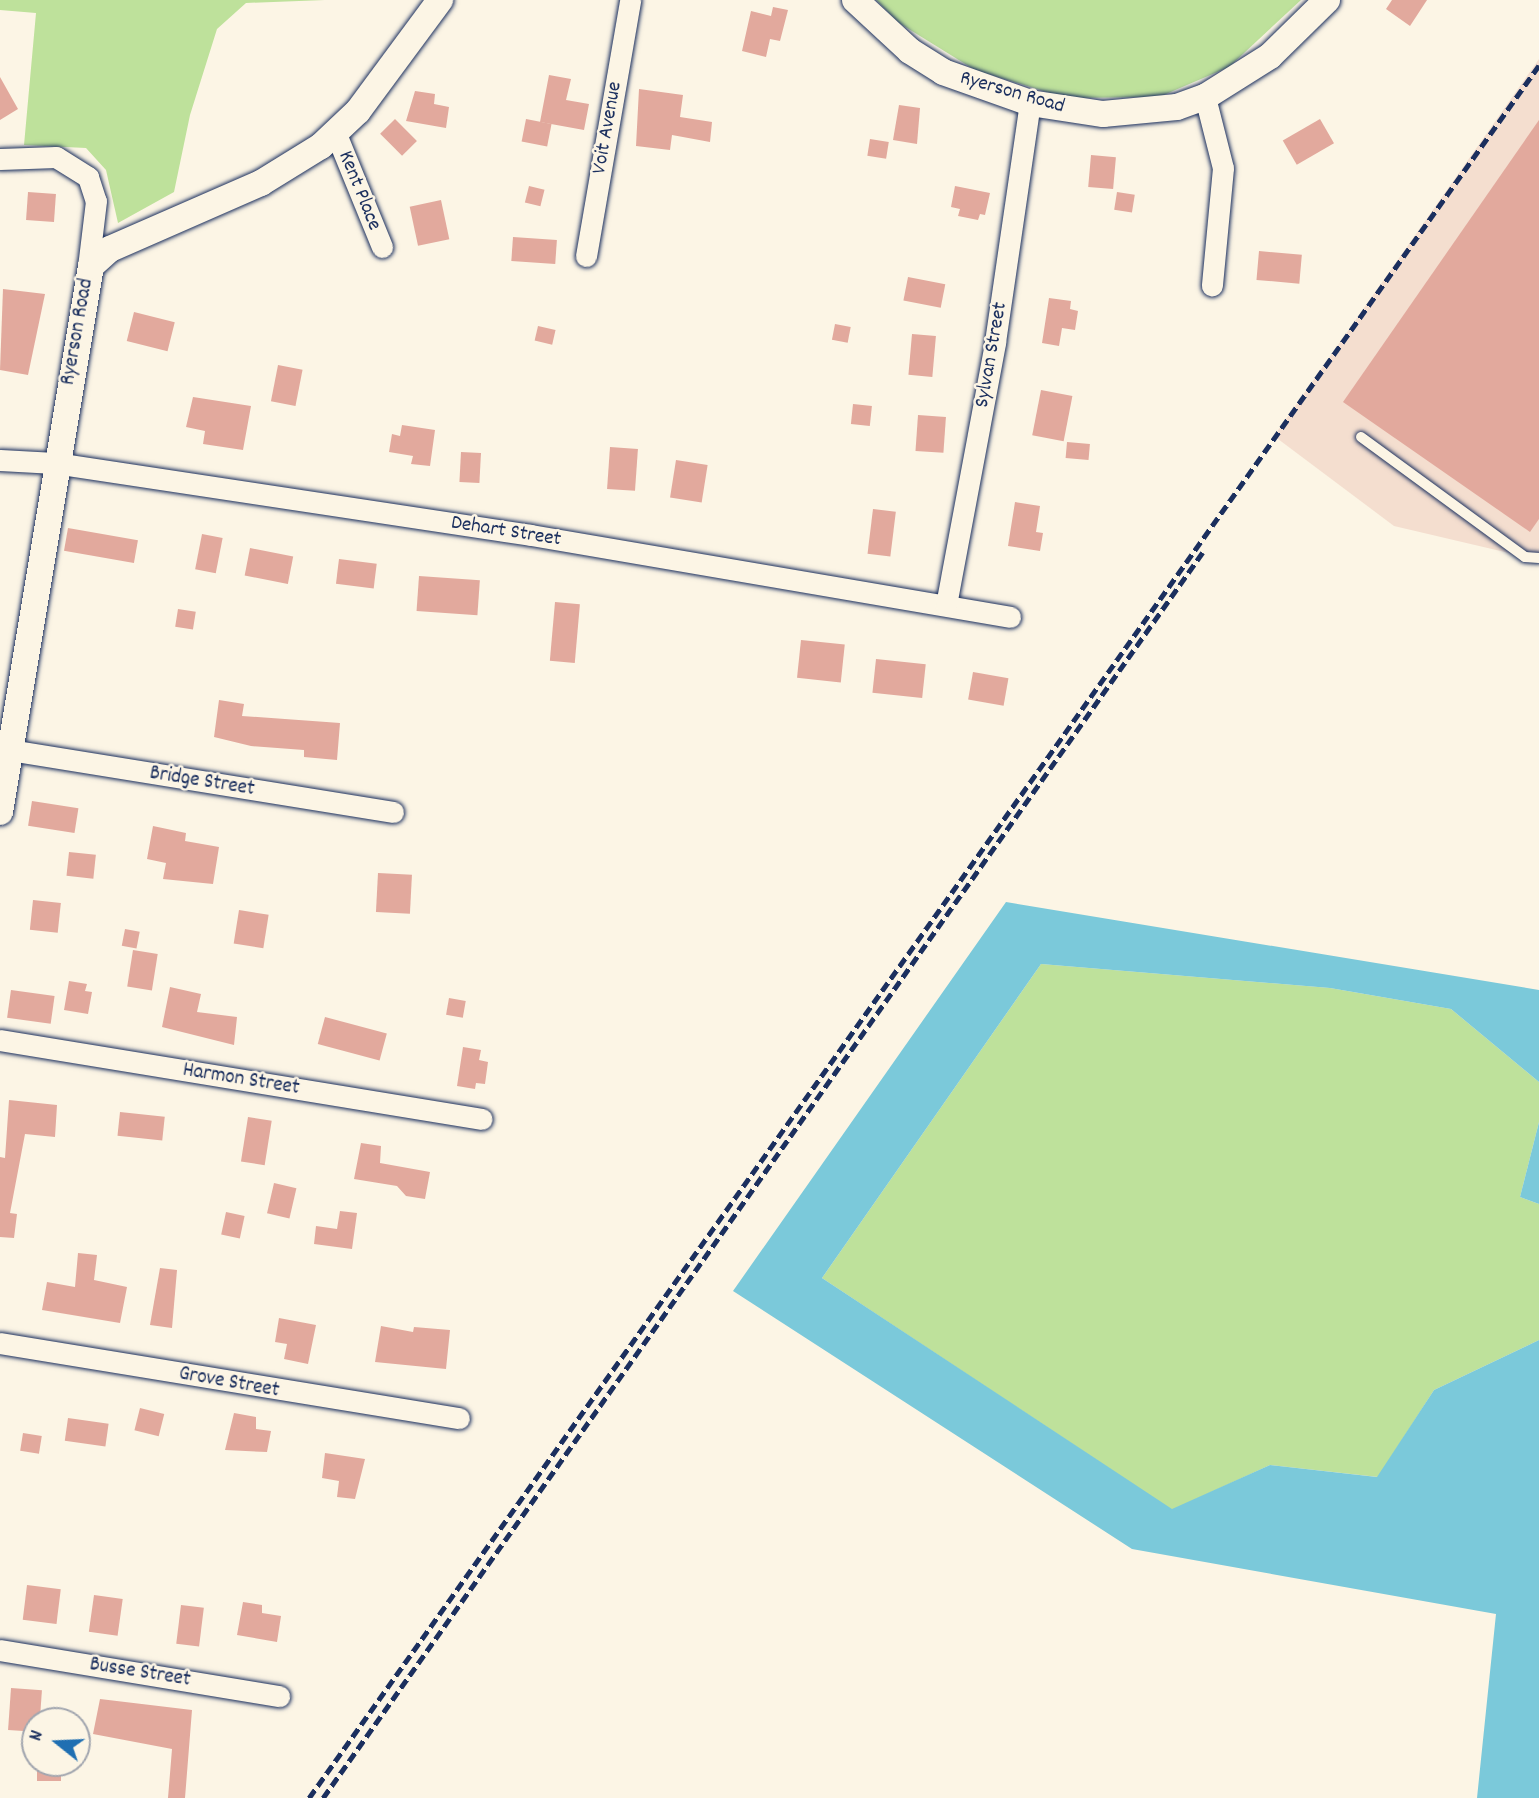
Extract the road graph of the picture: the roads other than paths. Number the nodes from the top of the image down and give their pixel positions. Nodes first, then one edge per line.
1 (440, 0) edge
2 (629, 0) edge
3 (855, 0) edge
4 (1327, 0) edge
5 (1205, 97) junction
6 (1030, 103) junction
7 (336, 134) junction
8 (0, 159) edge
9 (383, 247) dead end
10 (586, 256) dead end
11 (87, 275) junction
12 (1212, 285) dead end
13 (1361, 437) dead end
14 (0, 460) edge
15 (55, 463) junction
16 (1539, 558) edge
17 (946, 605) junction
18 (1010, 617) dead end
19 (5, 750) edge
20 (0, 812) edge
21 (393, 812) dead end
22 (0, 1040) edge
23 (482, 1119) dead end
24 (0, 1343) edge
25 (459, 1418) dead end
26 (0, 1650) edge
27 (279, 1696) dead end

1 - 7 street, Ryerson Road
2 - 10 street, Voit Avenue
3 - 6 street, Ryerson Road
4 - 5 street, Ryerson Road
5 - 6 street, Ryerson Road
5 - 12 street
6 - 17 street, Sylvan Street
7 - 9 street, Kent Place
7 - 11 street, Ryerson Road
8 - 11 street
11 - 15 street, Ryerson Road
13 - 16 lane
14 - 15 street, Dehart Street
15 - 17 street, Dehart Street
15 - 19 street, Ryerson Road
17 - 18 street, Dehart Street
19 - 20 street, Ryerson Road
19 - 21 street, Bridge Street
22 - 23 street, Harmon Street
24 - 25 street, Grove Street
26 - 27 street, Busse Street

